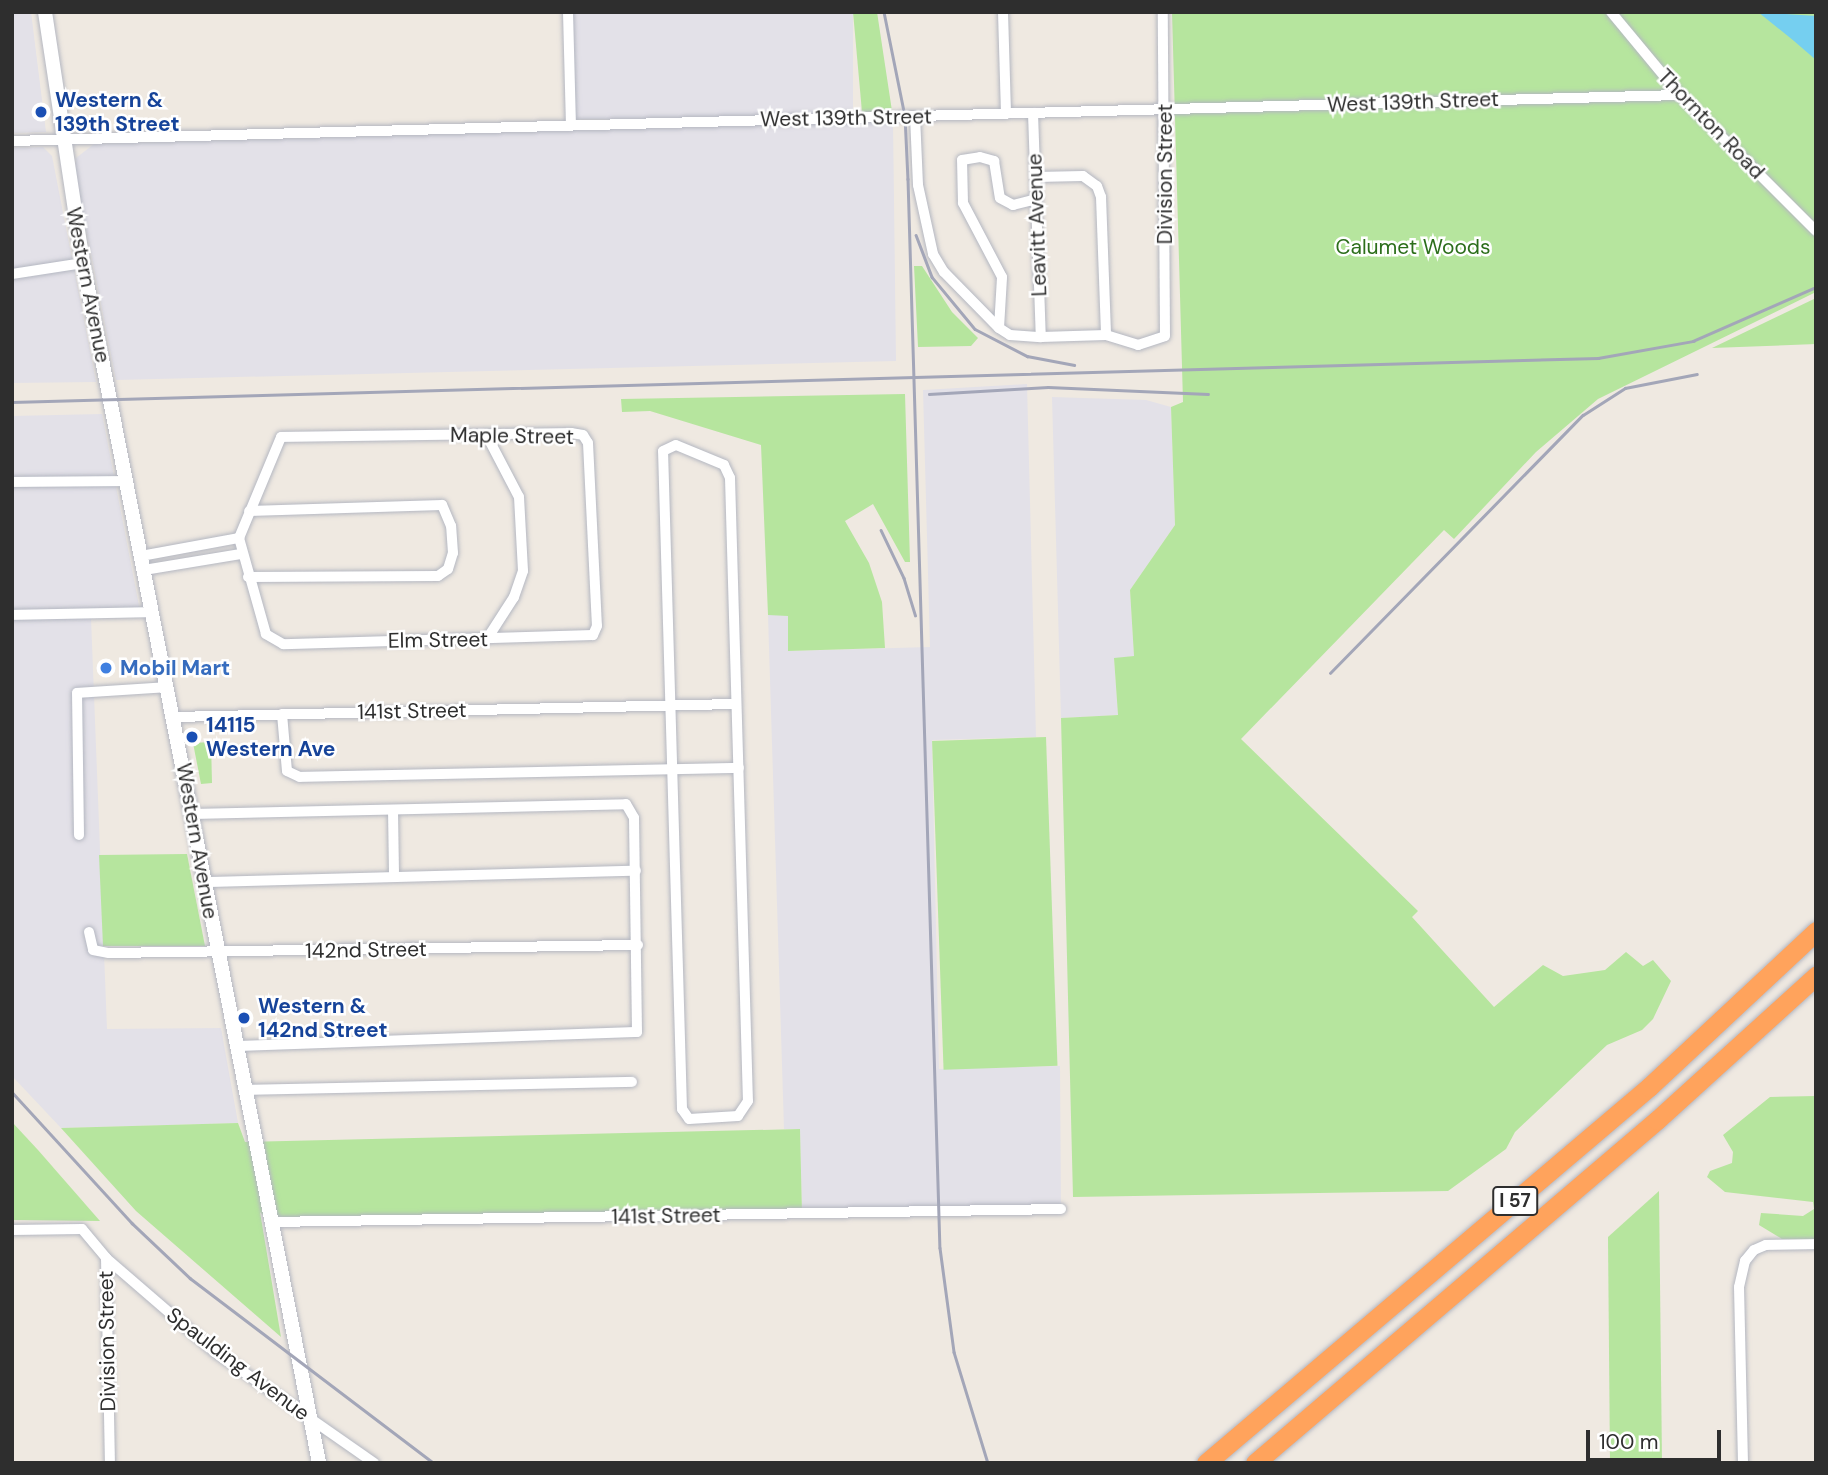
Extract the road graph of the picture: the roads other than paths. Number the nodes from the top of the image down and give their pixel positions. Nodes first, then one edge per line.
1 (45, 12) edge
2 (568, 12) edge
3 (1003, 12) edge
4 (1163, 12) edge
5 (1611, 12) edge
6 (1680, 95) junction
7 (1165, 110) junction
8 (1033, 113) junction
9 (1006, 114) junction
10 (915, 116) junction
11 (571, 123) junction
12 (62, 140) junction
13 (12, 141) edge
14 (1036, 177) junction
15 (1037, 200) junction
16 (1816, 231) edge
17 (83, 263) junction
18 (12, 274) edge
19 (999, 328) junction
20 (1106, 335) junction
21 (1041, 337) junction
22 (486, 434) junction
23 (126, 481) junction
24 (12, 482) edge
25 (249, 511) junction
26 (239, 538) junction
27 (241, 554) junction
28 (143, 563) junction
29 (248, 577) junction
30 (153, 612) junction
31 (12, 615) edge
32 (593, 635) joint
33 (487, 639) junction
34 (168, 687) junction
35 (735, 704) junction
36 (672, 706) junction
37 (282, 714) junction
38 (174, 716) junction
39 (673, 768) junction
40 (739, 768) junction
41 (393, 810) junction
42 (192, 814) junction
43 (79, 835) dead end
44 (636, 871) junction
45 (394, 876) junction
46 (205, 882) junction
47 (1816, 931) edge
48 (89, 932) dead end
49 (638, 945) junction
50 (217, 953) junction
51 (1816, 976) edge
52 (236, 1046) junction
53 (632, 1082) dead end
54 (245, 1090) junction
55 (1061, 1209) dead end
56 (270, 1222) junction
57 (12, 1230) edge
58 (1816, 1244) edge
59 (106, 1258) junction
60 (311, 1420) junction
61 (110, 1463) edge
62 (319, 1463) edge
63 (374, 1463) edge
64 (1206, 1463) edge
65 (1255, 1463) edge
66 (1743, 1463) edge

1 - 12 main road, Western Avenue
2 - 11 street
3 - 9 street
4 - 7 street, Division Street
5 - 6 street, Thornton Road
6 - 7 street, West 139th Street
6 - 16 street, Thornton Road
7 - 8 street, West 139th Street
7 - 20 street, Division Street
8 - 9 street, West 139th Street
8 - 14 street, Leavitt Avenue
9 - 10 street, West 139th Street
10 - 11 street, West 139th Street
10 - 19 street
11 - 12 street, West 139th Street
12 - 13 street, West 139th Street
12 - 17 main road, Western Avenue
14 - 15 street, Leavitt Avenue
14 - 20 street
15 - 19 street
15 - 21 street, Leavitt Avenue
17 - 18 street
17 - 23 main road, Western Avenue
19 - 21 street
20 - 21 street
22 - 25 street, Maple Street
22 - 32 street, Maple Street
22 - 33 street
23 - 24 street
23 - 28 main road, Western Avenue
25 - 26 street
25 - 29 street
26 - 27 street
26 - 28 street
27 - 28 street
27 - 29 street
28 - 30 main road, Western Avenue
29 - 33 street, Elm Street
30 - 31 street
30 - 34 main road, Western Avenue
32 - 33 street, Elm Street
34 - 38 main road, Western Avenue
34 - 43 street
35 - 36 street, 141st Street
35 - 36 street
35 - 40 street
36 - 37 street, 141st Street
36 - 39 street
37 - 38 street, 141st Street
37 - 39 street
38 - 42 main road, Western Avenue
39 - 40 street
39 - 40 street
41 - 42 street
41 - 44 street
41 - 45 street
42 - 46 main road, Western Avenue
44 - 45 street
44 - 49 street
45 - 46 street
46 - 50 main road, Western Avenue
47 - 64 highway, I 57
48 - 50 street, 142nd Street
49 - 50 street, 142nd Street
49 - 52 street
50 - 52 main road, Western Avenue
51 - 65 highway, I 57
52 - 54 main road, Western Avenue
53 - 54 street
54 - 56 main road, Western Avenue
55 - 56 street, 141st Street
56 - 60 main road, Western Avenue
57 - 59 street, Division Street
58 - 66 street
59 - 60 street, Spaulding Avenue
59 - 61 street, Division Street
60 - 62 main road, Western Avenue
60 - 63 street, Spaulding Avenue

